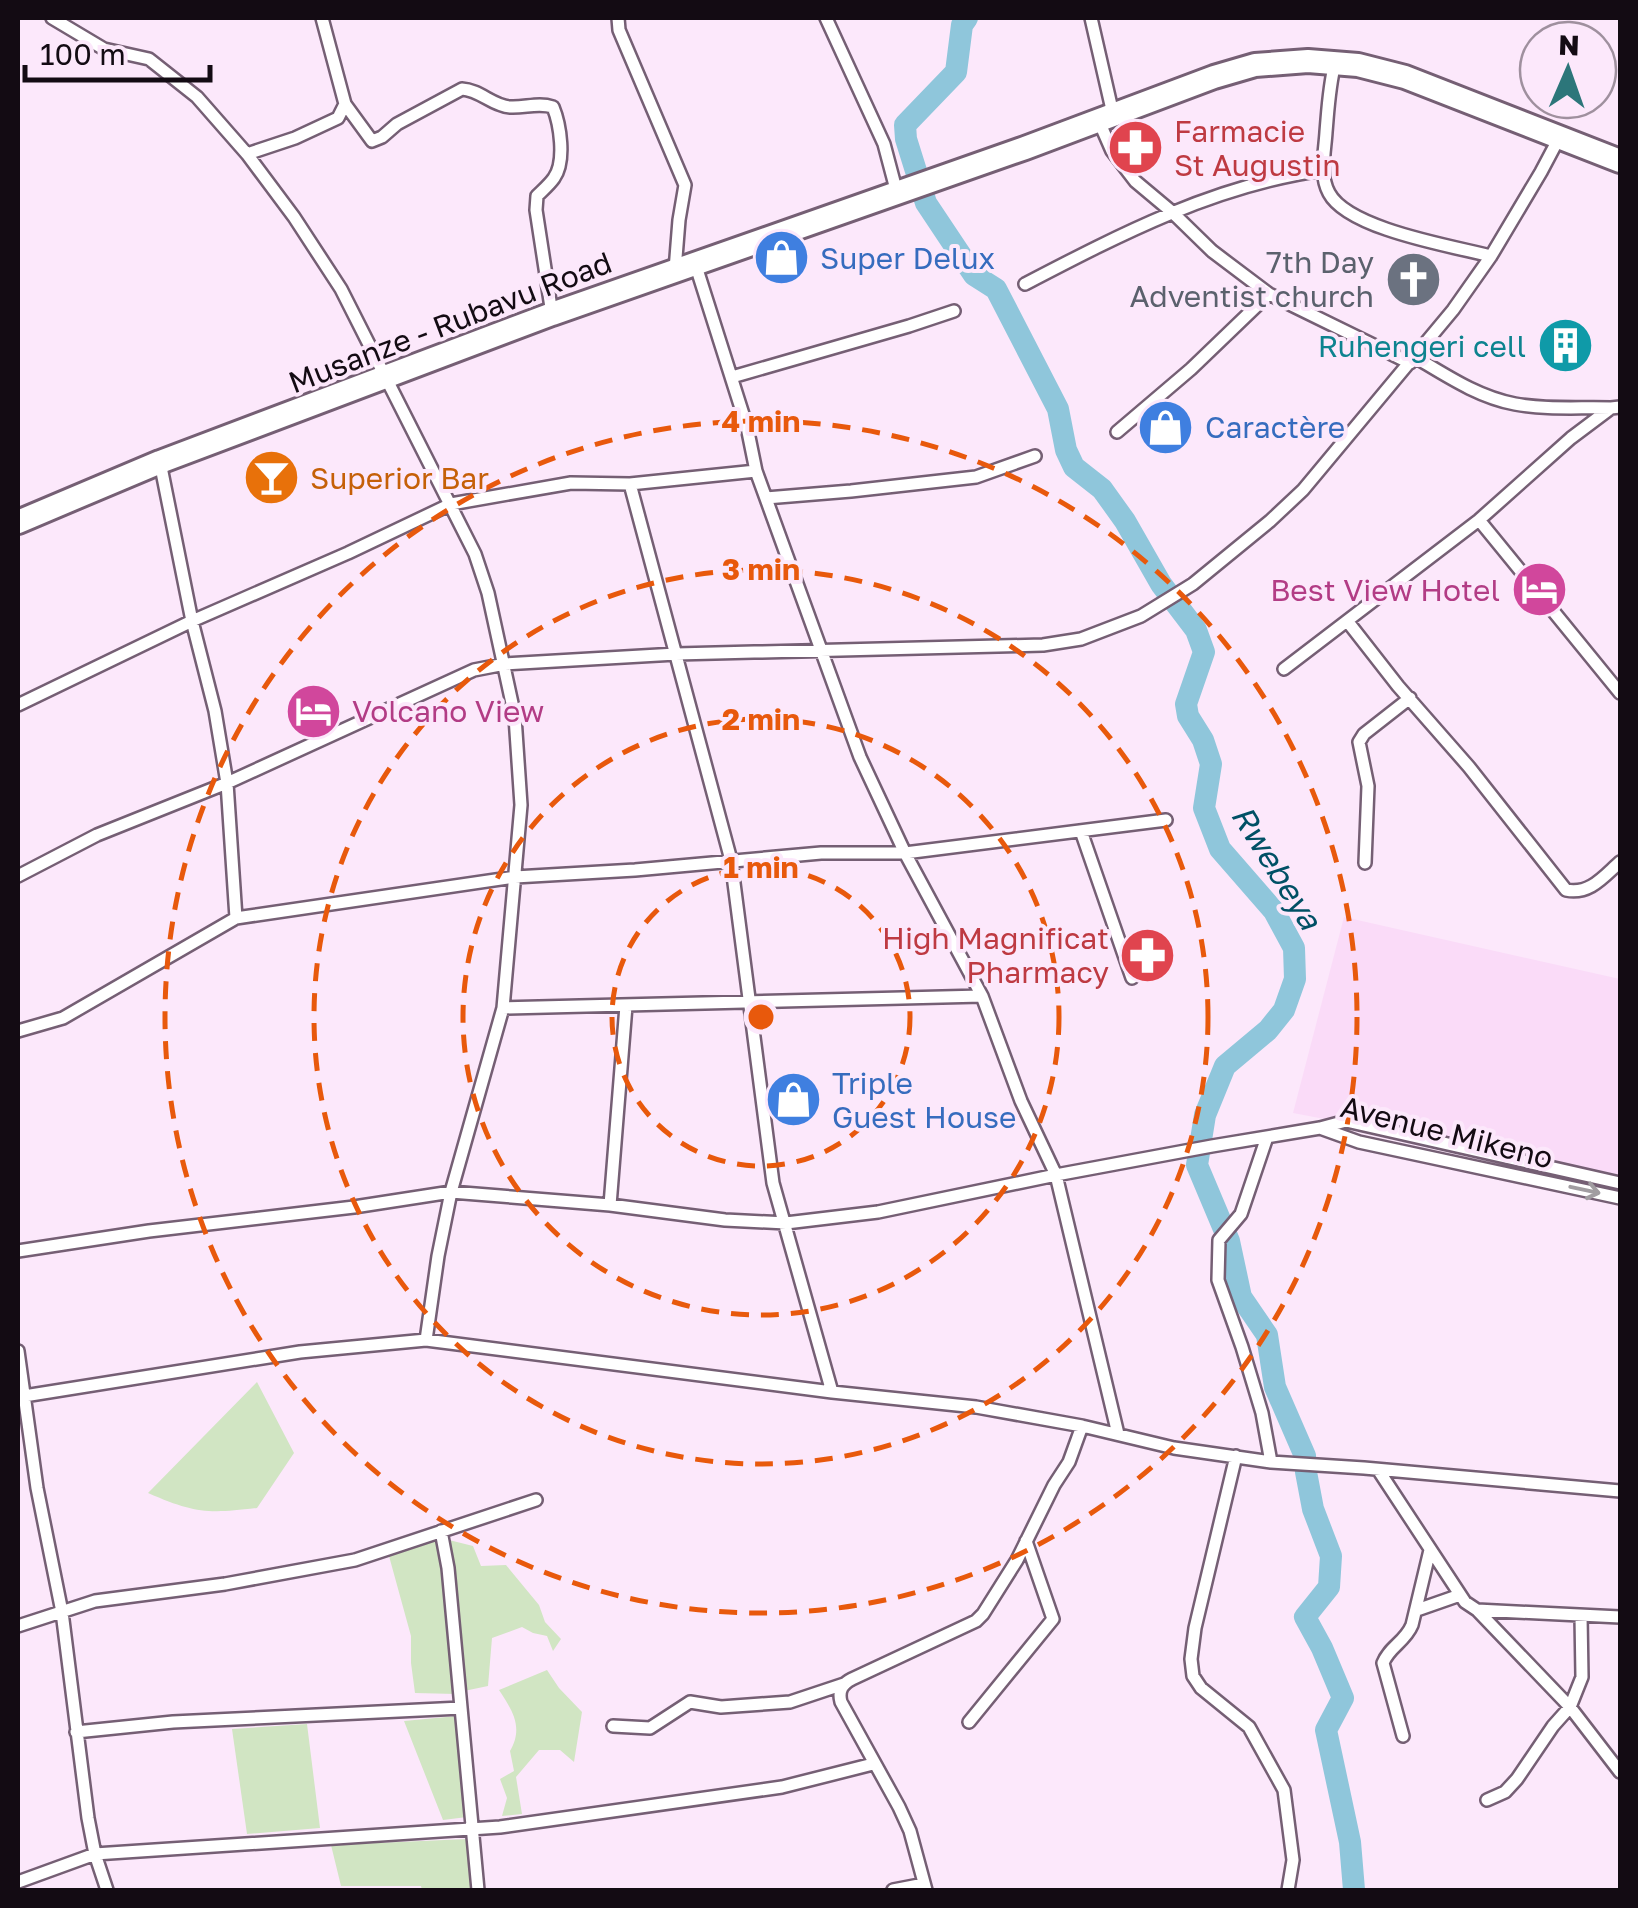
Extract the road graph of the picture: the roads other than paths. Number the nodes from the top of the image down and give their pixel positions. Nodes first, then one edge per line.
1 (52, 18) edge
2 (322, 18) edge
3 (618, 18) edge
4 (826, 18) edge
5 (1091, 18) edge
6 (1335, 63) junction
7 (344, 104) junction
8 (1105, 116) junction
9 (1559, 138) junction
10 (247, 154) junction
11 (1620, 161) edge
12 (1323, 170) junction
13 (902, 190) junction
14 (1172, 212) junction
15 (1490, 256) junction
16 (685, 266) junction
17 (1025, 284) dead end
18 (1268, 294) junction
19 (954, 311) dead end
20 (552, 314) junction
21 (1412, 360) junction
22 (385, 376) junction
23 (732, 377) junction
24 (1616, 407) edge
25 (1117, 432) dead end
26 (1035, 456) dead end
27 (160, 462) junction
28 (756, 470) junction
29 (630, 484) junction
30 (766, 498) junction
31 (450, 504) junction
32 (1479, 520) junction
33 (18, 522) edge
34 (192, 620) junction
35 (1348, 622) junction
36 (820, 651) junction
37 (676, 654) junction
38 (505, 664) junction
39 (1284, 669) dead end
40 (1620, 693) edge
41 (1410, 698) junction
42 (18, 705) edge
43 (227, 783) junction
44 (1166, 820) dead end
45 (1081, 830) junction
46 (905, 853) junction
47 (732, 860) junction
48 (1620, 862) edge
49 (1365, 863) dead end
50 (18, 876) edge
51 (516, 877) junction
52 (236, 918) junction
53 (1132, 978) dead end
54 (982, 996) junction
55 (751, 1004) junction
56 (626, 1006) junction
57 (503, 1008) junction
58 (18, 1030) edge
59 (1320, 1128) junction
60 (1267, 1137) junction
61 (1056, 1175) junction
62 (1620, 1184) edge
63 (450, 1192) junction
64 (1620, 1198) edge
65 (610, 1205) junction
66 (786, 1223) junction
67 (18, 1252) edge
68 (426, 1340) junction
69 (18, 1351) edge
70 (832, 1392) junction
71 (20, 1397) edge
72 (1082, 1426) junction
73 (1118, 1434) junction
74 (1236, 1456) junction
75 (1271, 1462) junction
76 (1379, 1471) junction
77 (1620, 1492) edge
78 (536, 1500) dead end
79 (442, 1531) junction
80 (1026, 1541) junction
81 (1430, 1550) junction
82 (1460, 1595) junction
83 (1417, 1610) junction
84 (1477, 1610) junction
85 (62, 1612) junction
86 (1581, 1616) junction
87 (1620, 1617) edge
88 (18, 1626) edge
89 (844, 1684) junction
90 (461, 1708) junction
91 (1570, 1708) junction
92 (968, 1722) dead end
93 (613, 1726) dead end
94 (76, 1732) junction
95 (1403, 1736) dead end
96 (873, 1764) junction
97 (1620, 1770) edge
98 (1486, 1800) dead end
99 (472, 1830) junction
100 (95, 1854) junction
101 (18, 1882) edge
102 (925, 1887) edge
103 (107, 1890) edge
104 (478, 1890) edge
105 (894, 1890) edge
106 (1288, 1890) edge

1 - 10 street
2 - 7 street
3 - 16 street
4 - 13 street
5 - 8 street
6 - 8 highway, Musanze - Rubavu Road
6 - 9 highway, Musanze - Rubavu Road
6 - 12 street
7 - 10 street
7 - 20 street
8 - 13 highway, Musanze - Rubavu Road
8 - 14 street
9 - 11 highway, Musanze - Rubavu Road
9 - 15 street
10 - 22 street
12 - 14 street
12 - 15 street
13 - 16 highway, Musanze - Rubavu Road
14 - 17 street
14 - 18 street
15 - 21 street
16 - 20 highway, Musanze - Rubavu Road
16 - 23 street
18 - 21 street
18 - 25 street
19 - 23 street
20 - 22 highway, Musanze - Rubavu Road
21 - 24 street
21 - 36 street
22 - 27 highway, Musanze - Rubavu Road
22 - 31 street
23 - 28 street
24 - 32 street
26 - 30 street
27 - 33 highway, Musanze - Rubavu Road
27 - 34 street
28 - 29 street
28 - 30 street
29 - 31 street
29 - 37 street
30 - 36 street
31 - 34 street
31 - 38 street
32 - 35 street
32 - 40 street
34 - 42 street
34 - 43 street
35 - 39 street
35 - 41 street
36 - 37 street
36 - 46 street
37 - 38 street
37 - 47 street
38 - 43 street
38 - 51 street
41 - 48 street
41 - 49 street
43 - 50 street
43 - 52 street
44 - 45 street
45 - 46 street
45 - 53 street
46 - 47 street
46 - 54 street
47 - 51 street
47 - 55 street
51 - 52 street
51 - 57 street
52 - 58 street
54 - 55 street
54 - 61 street
55 - 56 street
55 - 66 street
56 - 57 street
56 - 65 street
57 - 63 street
59 - 60 street
59 - 62 street, Avenue Mikeno
59 -> 64 street, Avenue Mikeno
60 - 61 street
60 - 75 street
61 - 66 street
61 - 73 street
63 - 65 street
63 - 67 street
63 - 68 street
65 - 66 street
66 - 70 street
68 - 70 street
68 - 71 street
69 - 71 street
70 - 72 street
71 - 85 street
72 - 73 street
72 - 80 street
73 - 74 street
74 - 75 street
74 - 106 street
75 - 76 street
76 - 77 street
76 - 81 street
78 - 79 street
79 - 85 street
79 - 90 street
80 - 89 street
80 - 92 street
81 - 82 street
81 - 83 street
82 - 83 street
82 - 84 street
83 - 95 street
84 - 86 street
84 - 91 street
85 - 88 street
85 - 94 street
86 - 87 street
86 - 91 street
89 - 93 street
89 - 96 street
90 - 94 street
90 - 99 street
91 - 97 street
91 - 98 street
94 - 100 street
96 - 99 street
96 - 102 street
99 - 100 street
99 - 104 street
100 - 101 street
100 - 103 street
102 - 105 street

